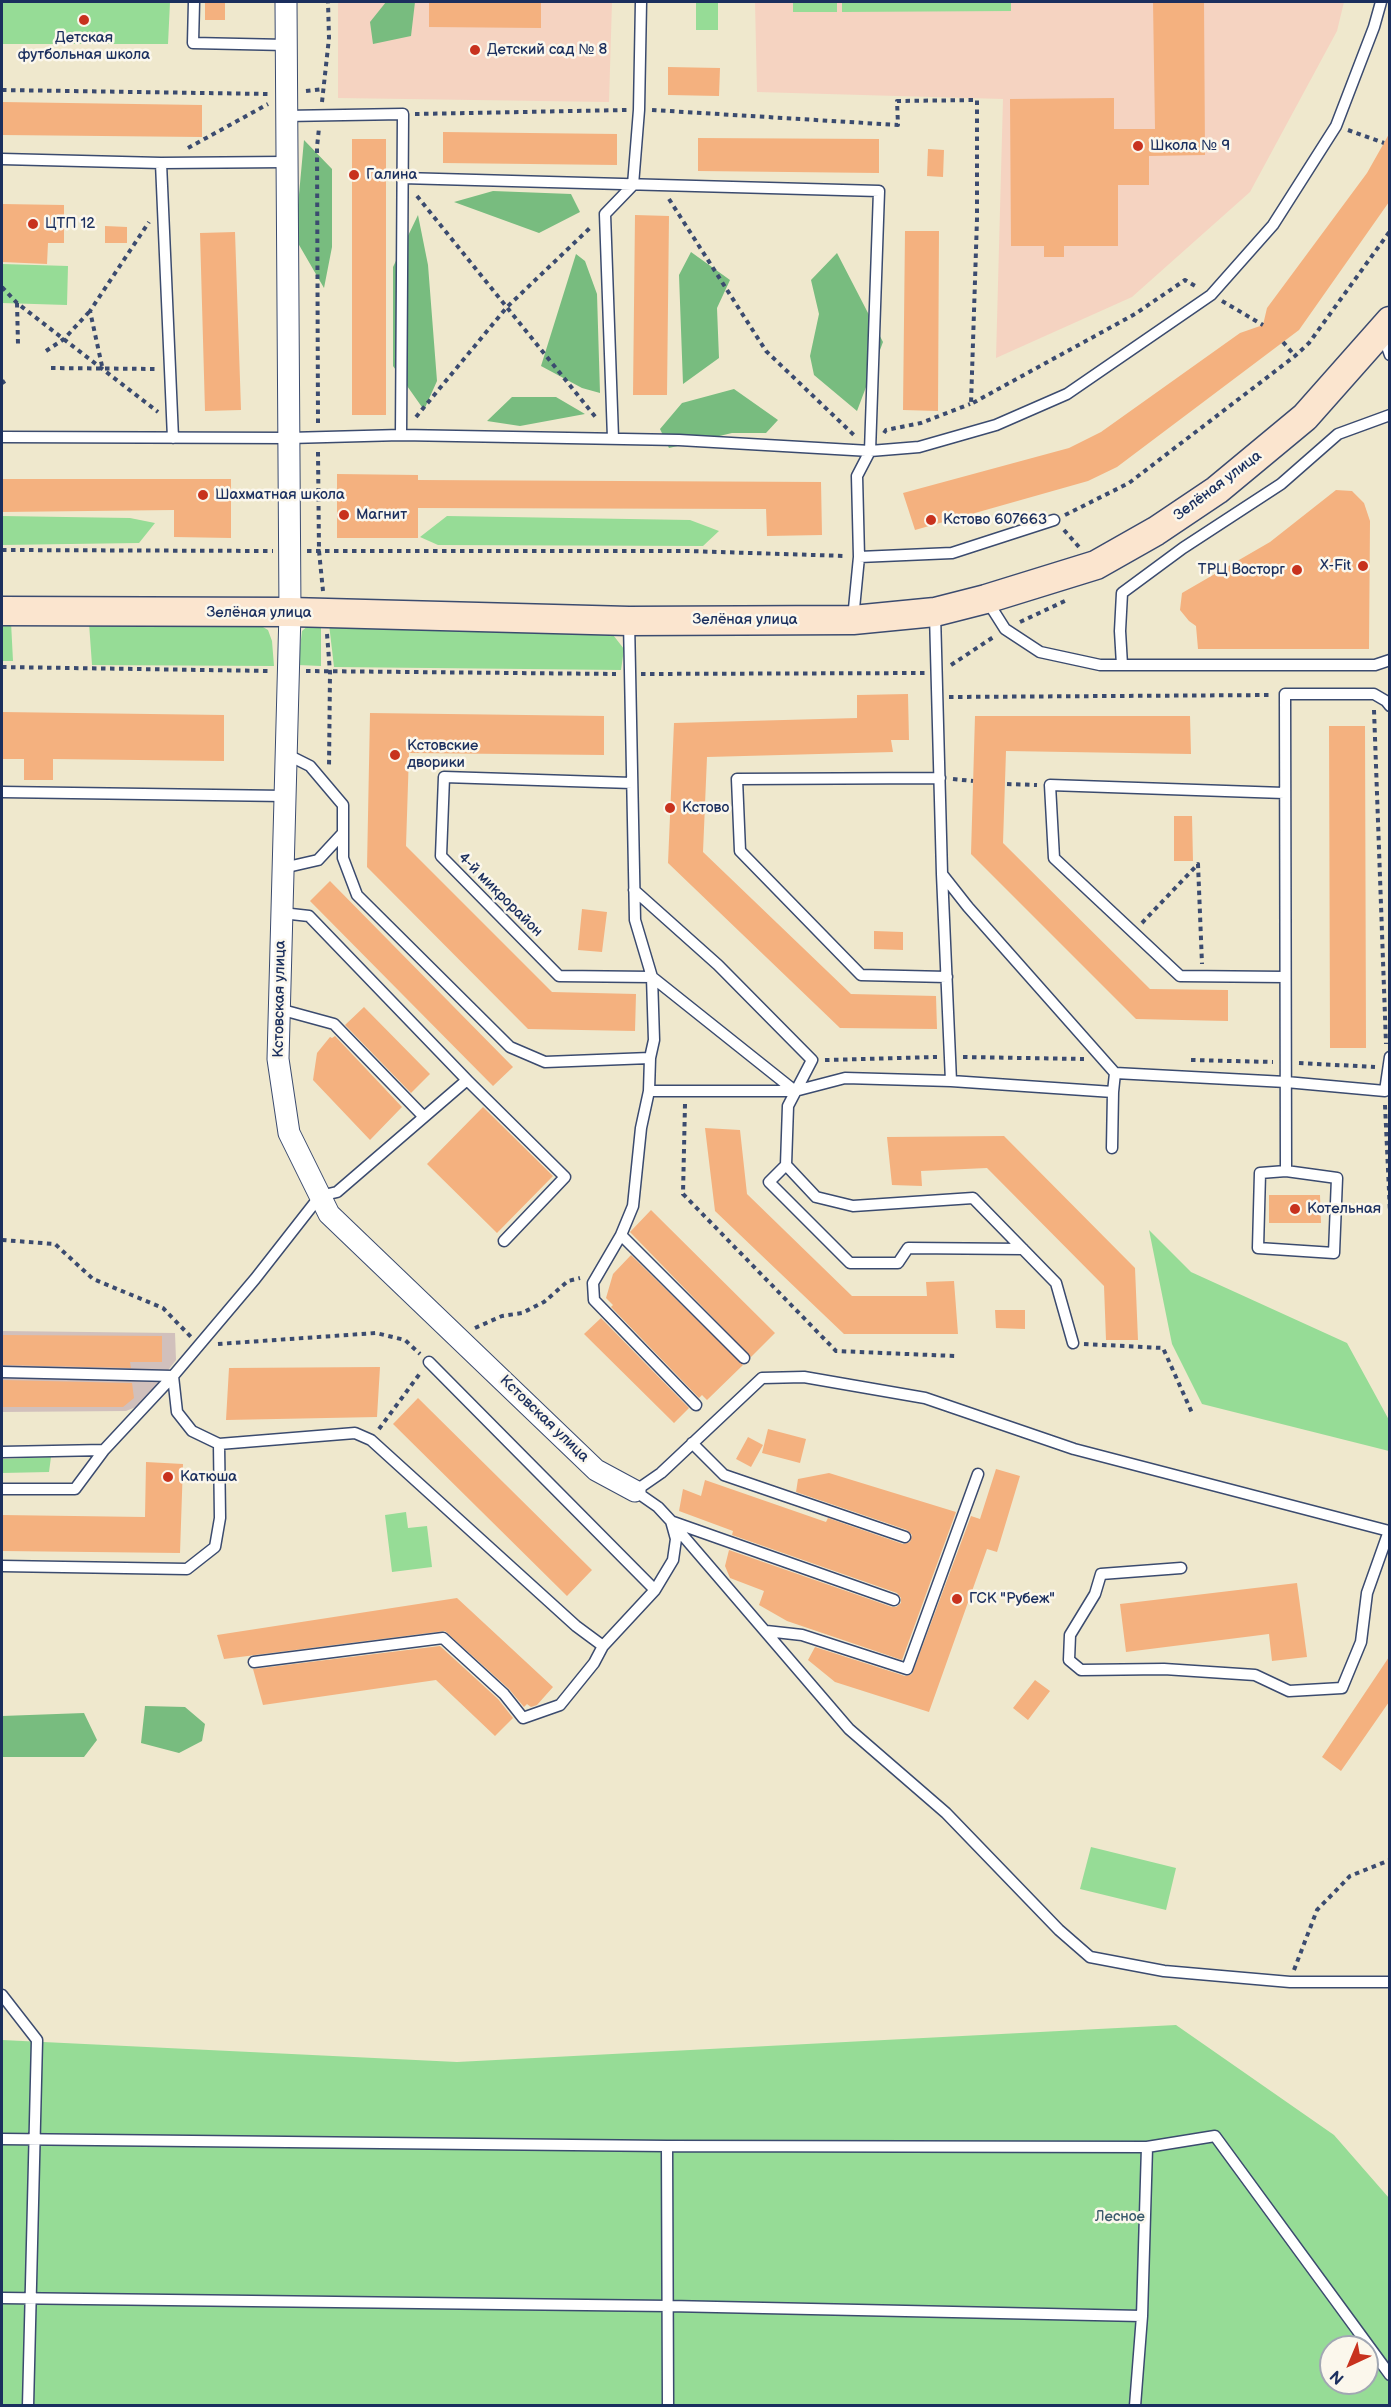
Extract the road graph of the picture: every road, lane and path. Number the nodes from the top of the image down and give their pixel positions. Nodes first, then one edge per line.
1 (194, 2) edge
2 (286, 2) edge
3 (328, 2) edge
4 (641, 2) edge
5 (1381, 2) edge
6 (286, 45) junction
7 (323, 89) junction
8 (2, 90) edge
9 (285, 94) junction
10 (639, 110) junction
11 (403, 114) junction
12 (285, 116) junction
13 (320, 116) junction
14 (1336, 126) junction
15 (1384, 142) dead end
16 (2, 159) edge
17 (286, 162) junction
18 (161, 163) junction
19 (402, 178) junction
20 (633, 184) junction
21 (661, 185) junction
22 (163, 202) junction
23 (605, 213) junction
24 (1389, 231) edge
25 (2, 286) edge
26 (1211, 295) junction
27 (17, 303) junction
28 (507, 307) junction
29 (90, 311) junction
30 (1263, 325) dead end
31 (1387, 336) edge
32 (64, 339) junction
33 (1283, 342) dead end
34 (18, 344) dead end
35 (45, 351) dead end
36 (1295, 356) junction
37 (102, 367) junction
38 (51, 368) dead end
39 (170, 369) junction
40 (971, 404) junction
41 (1389, 415) edge
42 (172, 424) junction
43 (401, 435) junction
44 (2, 437) edge
45 (318, 437) junction
46 (173, 438) junction
47 (289, 438) junction
48 (613, 438) junction
49 (870, 451) junction
50 (1054, 520) junction
51 (2, 550) edge
52 (290, 551) junction
53 (319, 551) junction
54 (858, 556) junction
55 (1096, 565) junction
56 (986, 599) junction
57 (1068, 600) dead end
58 (2, 612) edge
59 (290, 612) junction
60 (934, 612) junction
61 (325, 613) junction
62 (852, 620) junction
63 (629, 621) junction
64 (1005, 629) junction
65 (1389, 660) edge
66 (1122, 665) junction
67 (2, 667) edge
68 (288, 671) junction
69 (330, 672) junction
70 (938, 673) junction
71 (630, 674) junction
72 (1285, 694) junction
73 (939, 698) junction
74 (1389, 706) edge
75 (286, 754) junction
76 (940, 778) junction
77 (973, 781) dead end
78 (632, 783) junction
79 (1007, 784) dead end
80 (1050, 785) junction
81 (329, 788) junction
82 (2, 792) edge
83 (1284, 793) junction
84 (285, 796) junction
85 (343, 833) junction
86 (283, 868) junction
87 (942, 874) junction
88 (634, 890) junction
89 (282, 913) junction
90 (1133, 932) junction
91 (1203, 976) junction
92 (652, 977) junction
93 (947, 977) junction
94 (1286, 977) junction
95 (279, 1009) junction
96 (650, 1058) junction
97 (1389, 1058) edge
98 (1115, 1074) junction
99 (467, 1080) junction
100 (951, 1081) junction
101 (1286, 1082) junction
102 (649, 1091) junction
103 (795, 1091) junction
104 (1385, 1091) junction
105 (685, 1092) junction
106 (1113, 1092) junction
107 (424, 1117) junction
108 (1112, 1148) dead end
109 (786, 1165) junction
110 (1286, 1171) junction
111 (320, 1196) junction
112 (1389, 1212) edge
113 (621, 1235) junction
114 (2, 1239) edge
115 (504, 1241) dead end
116 (1023, 1249) junction
117 (598, 1274) junction
118 (456, 1336) junction
119 (1073, 1343) joint
120 (199, 1346) junction
121 (955, 1356) dead end
122 (744, 1358) dead end
123 (429, 1362) junction
124 (2, 1372) edge
125 (173, 1376) junction
126 (696, 1405) dead end
127 (1193, 1415) dead end
128 (371, 1440) junction
129 (692, 1443) junction
130 (219, 1444) junction
131 (104, 1450) junction
132 (2, 1452) edge
133 (978, 1474) dead end
134 (2, 1489) edge
135 (635, 1491) junction
136 (671, 1521) junction
137 (905, 1537) dead end
138 (2, 1566) edge
139 (1181, 1568) dead end
140 (655, 1590) junction
141 (894, 1600) dead end
142 (766, 1631) junction
143 (603, 1646) junction
144 (255, 1662) dead end
145 (1389, 1860) edge
146 (1290, 1982) junction
147 (1389, 1982) edge
148 (2, 1995) edge
149 (2, 2139) edge
150 (36, 2139) junction
151 (667, 2146) junction
152 (1147, 2147) junction
153 (2, 2298) edge
154 (32, 2298) junction
155 (669, 2307) junction
156 (1142, 2316) junction
157 (1389, 2375) edge
158 (28, 2406) edge
159 (668, 2406) edge
160 (1135, 2406) edge

1 - 6 lane
2 - 6 street, Кстовская улица
3 - 7 path
4 - 10 lane
5 - 14 lane
6 - 9 street, Кстовская улица
7 - 9 path
7 - 13 path
8 - 9 path
9 - 12 street, Кстовская улица
9 - 18 path
10 - 11 path
10 - 20 lane
10 - 40 path
11 - 13 lane
11 - 19 lane
12 - 13 lane
12 - 17 street, Кстовская улица
13 - 45 path
14 - 15 path
14 - 26 lane
16 - 18 lane
17 - 18 lane
17 - 47 street, Кстовская улица
18 - 22 lane
19 - 20 lane
19 - 28 path
19 - 43 lane
20 - 21 lane
20 - 23 lane
21 - 49 path
21 - 49 lane
22 - 29 path
22 - 39 lane
23 - 28 path
23 - 48 lane
24 - 36 path
25 - 27 path
26 - 30 path
26 - 40 path
26 - 49 lane
27 - 32 path
27 - 34 path
28 - 43 path
28 - 48 path
29 - 32 path
29 - 37 path
31 - 55 main road, Зелёная улица
32 - 35 path
32 - 37 path
33 - 36 path
36 - 50 path
37 - 38 path
37 - 39 path
37 - 42 path
39 - 42 lane
40 - 49 path
41 - 66 lane
42 - 46 lane
43 - 45 lane
43 - 48 lane
44 - 46 lane
45 - 47 lane
45 - 53 path
46 - 47 lane
47 - 52 street, Кстовская улица
48 - 49 lane
49 - 54 lane
50 - 54 lane
50 - 55 path
51 - 52 path
52 - 53 path
52 - 59 street, Кстовская улица
53 - 54 path
53 - 61 path
54 - 62 lane
55 - 56 main road, Зелёная улица
56 - 60 main road, Зелёная улица
56 - 64 lane
57 - 64 path
58 - 59 main road, Зелёная улица
59 - 61 main road, Зелёная улица
59 - 68 street, Кстовская улица
60 - 62 main road, Зелёная улица
60 - 70 lane
61 - 63 main road, Зелёная улица
61 - 69 path
62 - 63 main road, Зелёная улица
63 - 71 lane
64 - 66 lane
64 - 70 path
65 - 66 lane
67 - 68 path
68 - 69 path
68 - 75 street, Кстовская улица
69 - 71 path
69 - 81 path
70 - 71 path
70 - 73 lane
71 - 78 lane
72 - 73 path
72 - 74 lane
72 - 83 lane
73 - 76 lane
75 - 81 lane
75 - 84 street, Кстовская улица
76 - 77 path
76 - 87 lane
76 - 93 lane
78 - 88 lane
78 - 92 lane, 4-й микрорайон
79 - 80 path
80 - 83 lane
80 - 90 lane
81 - 85 lane
82 - 84 lane
83 - 94 lane
84 - 86 street, Кстовская улица
85 - 86 lane
85 - 96 lane
86 - 89 street, Кстовская улица
87 - 93 lane
87 - 98 lane
88 - 92 lane
88 - 103 lane
89 - 95 street, Кстовская улица
89 - 99 lane
90 - 91 lane
90 - 91 path
91 - 94 lane
92 - 96 lane
92 - 103 lane
93 - 100 lane
94 - 101 lane
95 - 107 lane
95 - 111 street, Кстовская улица
96 - 102 lane
97 - 104 lane
98 - 101 lane
98 - 106 lane
99 - 107 lane
99 - 115 lane
100 - 103 lane
100 - 106 lane
101 - 104 lane
101 - 110 lane
102 - 105 lane
102 - 113 lane
103 - 105 lane
103 - 109 lane
104 - 112 path
105 - 121 path
106 - 108 lane
107 - 111 lane
109 - 116 lane
109 - 116 lane
110 - 110 lane
111 - 118 street, Кстовская улица
111 - 120 lane
113 - 117 lane
113 - 122 lane
114 - 120 path
116 - 119 lane
117 - 118 path
117 - 126 lane
118 - 135 street, Кстовская улица
119 - 127 path
120 - 123 path
120 - 125 lane
123 - 128 path
123 - 140 lane
124 - 125 lane
125 - 130 lane
125 - 131 lane
128 - 130 lane
128 - 143 lane
129 - 135 lane
129 - 137 lane
129 - 139 lane
130 - 138 lane
131 - 132 lane
131 - 134 lane
133 - 142 lane
135 - 136 lane
136 - 140 lane
136 - 141 lane
136 - 142 lane
140 - 143 lane
142 - 146 lane
143 - 144 lane
145 - 146 path
146 - 147 lane
148 - 150 lane
149 - 150 lane
150 - 151 lane
150 - 154 lane
151 - 152 lane
151 - 155 lane
152 - 156 lane
152 - 157 lane
153 - 154 lane
154 - 155 lane
154 - 158 lane
155 - 156 lane
155 - 159 lane
156 - 160 lane

